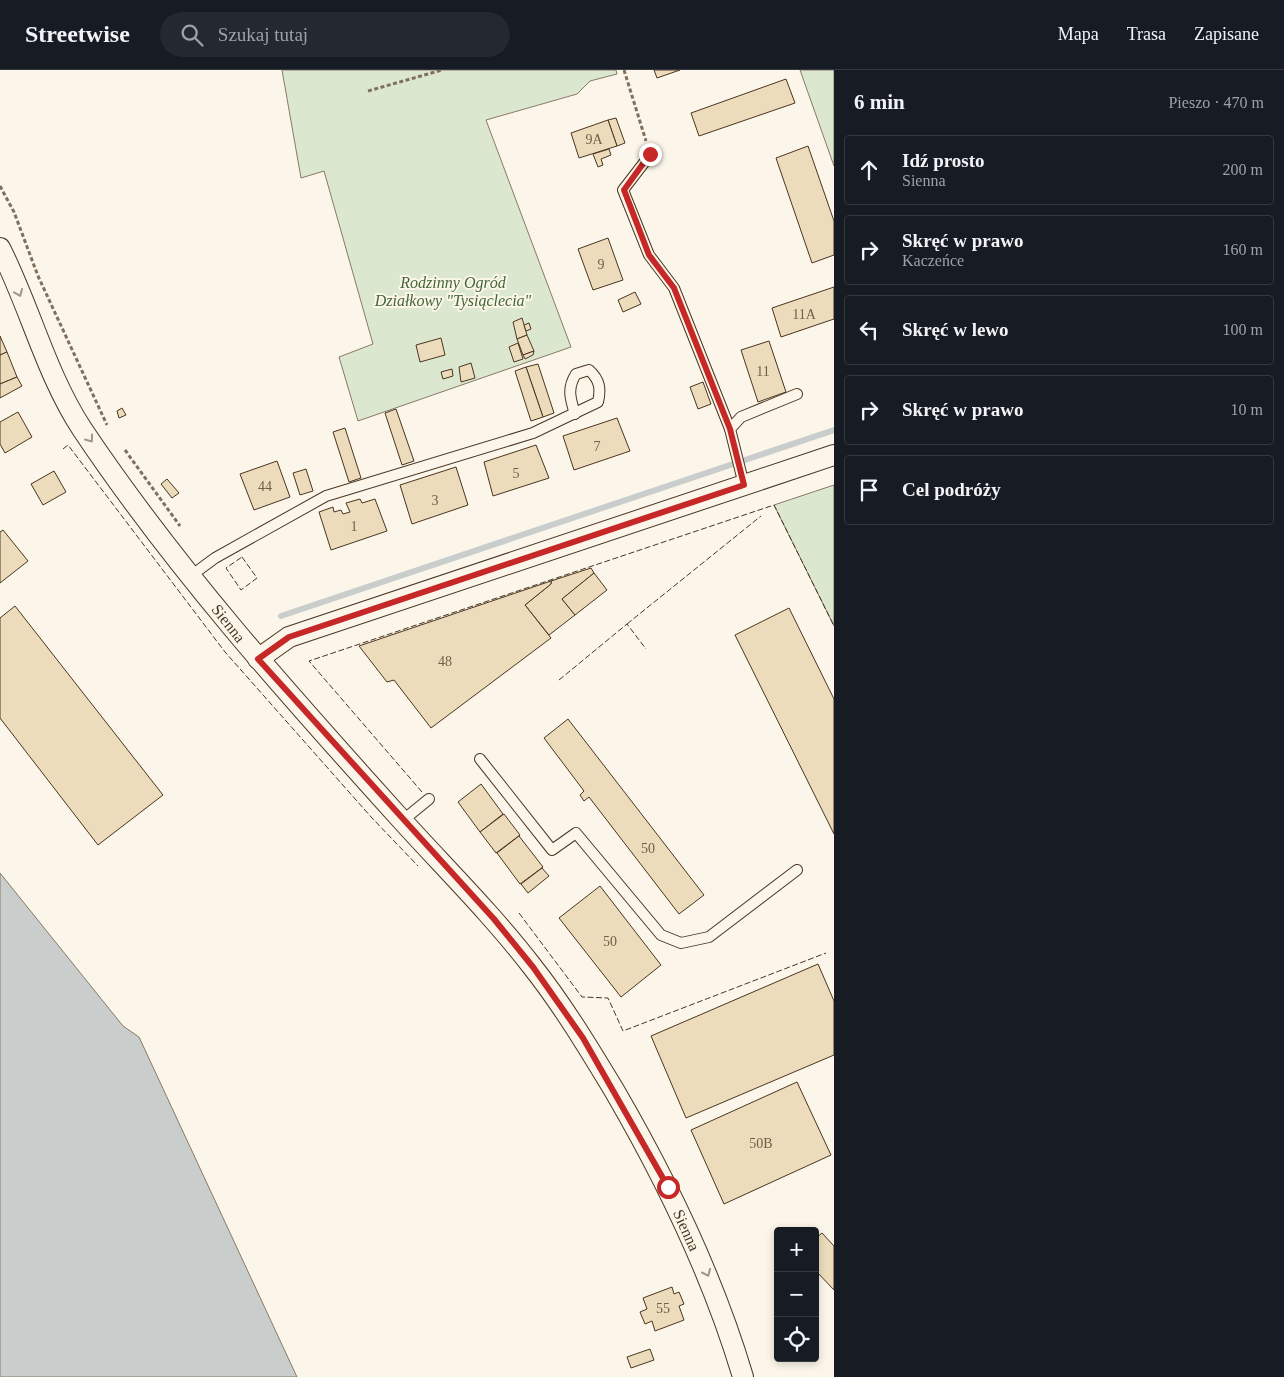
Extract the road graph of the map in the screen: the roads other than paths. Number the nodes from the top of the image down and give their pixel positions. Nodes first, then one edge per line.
1 (650, 154) road end
2 (0, 248) edge
3 (796, 394) dead end
4 (575, 414) dead end
5 (730, 429) junction
6 (834, 455) edge
7 (742, 479) junction
8 (192, 575) junction
9 (258, 659) junction
10 (480, 759) dead end
11 (429, 799) dead end
12 (402, 821) junction
13 (797, 870) dead end
14 (743, 1377) edge

1 - 5 lane
2 -> 8 street, Sienna
3 - 5 lane
4 - 8 lane
5 - 7 lane
6 - 7 street
7 - 9 street
8 - 9 street, Sienna
9 - 12 street, Sienna
10 - 13 lane
11 - 12 lane
12 -> 14 street, Sienna

